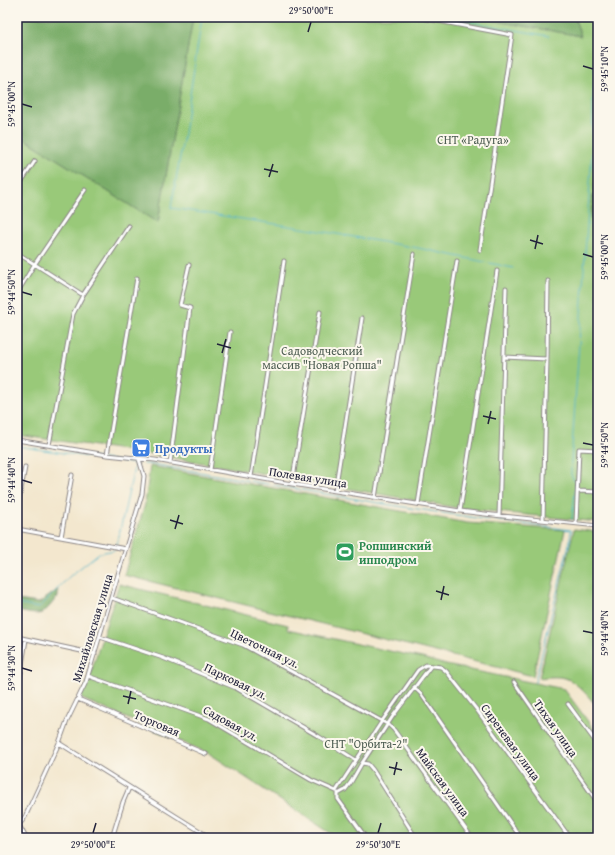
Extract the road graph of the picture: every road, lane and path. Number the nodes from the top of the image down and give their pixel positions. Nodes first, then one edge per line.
1 (416, 17) edge
2 (35, 161) dead end
3 (17, 188) edge
4 (85, 190) dead end
5 (129, 226) dead end
6 (480, 250) dead end
7 (17, 253) edge
8 (414, 254) dead end
9 (457, 261) dead end
10 (284, 262) dead end
11 (34, 265) junction
12 (189, 265) dead end
13 (497, 271) dead end
14 (137, 278) dead end
15 (548, 281) dead end
16 (506, 288) dead end
17 (17, 293) edge
18 (83, 295) junction
19 (320, 312) dead end
20 (362, 318) dead end
21 (230, 332) dead end
22 (504, 357) junction
23 (547, 359) junction
24 (598, 370) edge
25 (598, 404) edge
26 (17, 440) edge
27 (49, 445) junction
28 (598, 450) edge
29 (107, 456) junction
30 (139, 459) junction
31 (170, 463) junction
32 (25, 467) dead end
33 (210, 470) junction
34 (72, 475) dead end
35 (251, 477) junction
36 (292, 484) junction
37 (335, 491) junction
38 (578, 491) junction
39 (598, 492) edge
40 (376, 498) junction
41 (418, 504) junction
42 (17, 511) edge
43 (460, 511) junction
44 (499, 516) junction
45 (543, 520) junction
46 (576, 524) junction
47 (598, 526) edge
48 (17, 529) edge
49 (60, 537) junction
50 (126, 549) junction
51 (112, 598) junction
52 (17, 637) edge
53 (100, 637) junction
54 (26, 639) junction
55 (95, 654) junction
56 (430, 666) junction
57 (88, 676) junction
58 (514, 682) dead end
59 (414, 687) junction
60 (17, 697) edge
61 (78, 699) junction
62 (568, 704) dead end
63 (382, 721) junction
64 (388, 725) junction
65 (59, 743) junction
66 (598, 745) edge
67 (206, 754) dead end
68 (356, 760) junction
69 (362, 763) junction
70 (129, 788) junction
71 (337, 792) junction
72 (598, 803) edge
73 (18, 824) edge
74 (26, 838) edge
75 (112, 838) edge
76 (211, 838) edge
77 (366, 838) edge
78 (416, 838) edge
79 (472, 838) edge
80 (521, 838) edge
81 (570, 838) edge

1 - 6 street
2 - 3 street
4 - 11 street
5 - 18 street
7 - 11 street
8 - 40 street
9 - 41 street
10 - 35 street
11 - 17 street
11 - 18 street
12 - 31 street
13 - 43 street
14 - 29 street
15 - 23 street
16 - 22 street
18 - 27 street
19 - 36 street
20 - 37 street
21 - 33 street
22 - 23 street
22 - 44 street
23 - 45 street
24 - 25 street
26 - 27 street, Полевая улица
27 - 29 street, Полевая улица
28 - 38 street
29 - 30 street, Полевая улица
30 - 31 street, Полевая улица
30 - 50 street, Михайловская улица
31 - 33 street, Полевая улица
32 - 42 street
33 - 35 street, Полевая улица
34 - 49 street
35 - 36 street, Полевая улица
36 - 37 street, Полевая улица
37 - 40 street, Полевая улица
38 - 39 street
38 - 46 street
40 - 41 street, Полевая улица
41 - 43 street, Полевая улица
43 - 44 street, Полевая улица
44 - 45 street, Полевая улица
45 - 46 street, Полевая улица
46 - 47 street, Полевая улица
48 - 49 street
49 - 50 street
50 - 51 street, Михайловская улица
51 - 53 street, Михайловская улица
51 - 63 street, Цветочная ул.
52 - 54 street
53 - 55 street, Михайловская улица
53 - 68 street, Парковая ул.
54 - 55 street
54 - 60 street
55 - 57 street, Михайловская улица
56 - 59 street
56 - 63 street
56 - 81 street, Сиреневая улица
57 - 61 street, Михайловская улица
57 - 71 street, Садовая ул.
58 - 72 street, Тихая улица
59 - 64 street
59 - 80 street
61 - 65 street, Михайловская улица
61 - 67 street, Торговая
62 - 66 street
63 - 64 street, Майская улица
63 - 68 street
64 - 69 street
64 - 79 street, Майская улица
65 - 70 street
65 - 73 street, Михайловская улица
68 - 71 street
69 - 71 street
69 - 78 street
70 - 75 street
70 - 76 street
71 - 77 street
73 - 74 street

